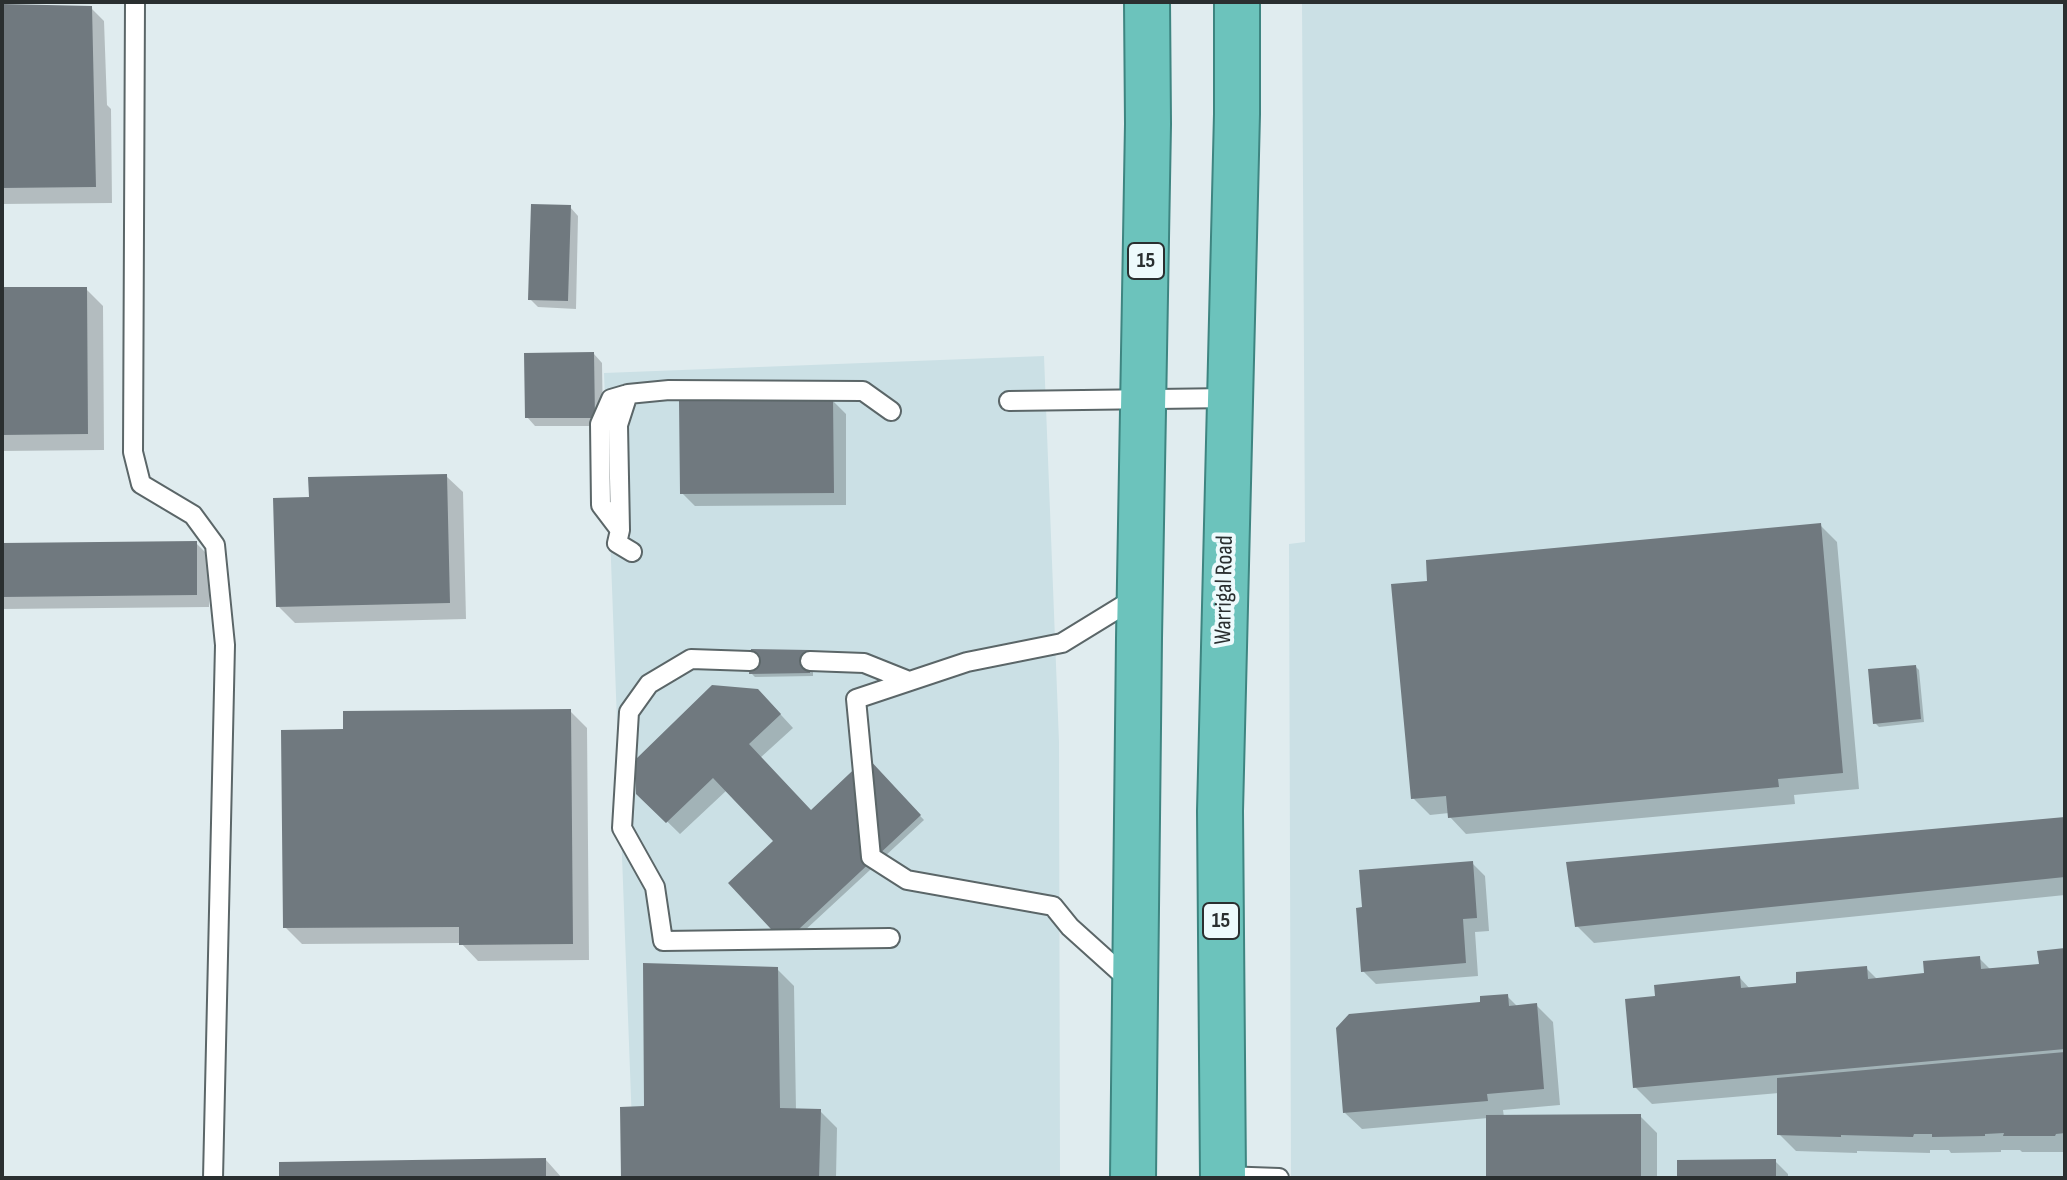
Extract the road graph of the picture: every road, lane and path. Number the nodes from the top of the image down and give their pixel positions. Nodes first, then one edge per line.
1 (135, 2) edge
2 (1147, 2) edge
3 (1237, 2) edge
4 (1144, 398) junction
5 (1230, 398) junction
6 (1009, 401) dead end
7 (891, 411) dead end
8 (632, 552) dead end
9 (1140, 595) junction
10 (750, 661) dead end
11 (810, 661) dead end
12 (909, 681) junction
13 (890, 938) dead end
14 (1135, 985) junction
15 (1223, 1177) edge
16 (213, 1178) edge
17 (1133, 1178) edge
18 (1279, 1178) edge

1 - 16 lane
2 - 4 highway, 15
3 - 5 highway, Warrigal Road / 15
4 - 5 lane
4 - 6 lane
4 - 9 highway, 15
5 - 15 highway, Warrigal Road / 15
7 - 8 lane
9 - 12 lane
9 - 14 highway, 15
10 - 13 lane
11 - 12 lane
12 - 14 lane
14 - 17 highway, 15
15 - 18 lane

